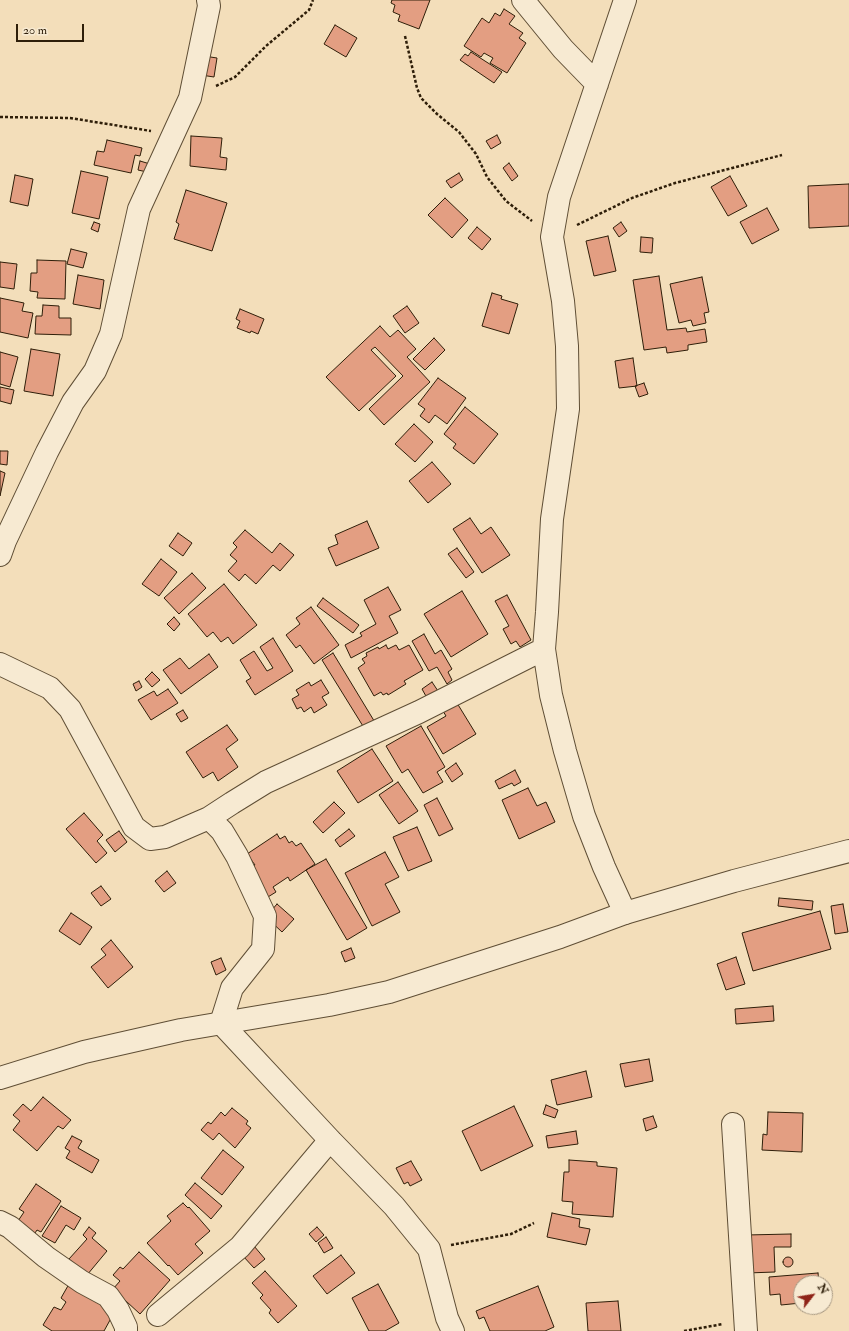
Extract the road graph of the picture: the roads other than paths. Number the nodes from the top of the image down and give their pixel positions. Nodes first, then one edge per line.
1 (208, 0) edge
2 (523, 0) edge
3 (625, 0) edge
4 (597, 84) junction
5 (0, 555) edge
6 (544, 650) junction
7 (0, 664) edge
8 (209, 818) junction
9 (849, 851) edge
10 (625, 913) junction
11 (221, 1023) junction
12 (0, 1078) edge
13 (733, 1124) dead end
14 (330, 1140) junction
15 (0, 1222) edge
16 (158, 1315) dead end
17 (746, 1326) edge
18 (126, 1331) edge
19 (453, 1331) edge

1 - 5 street
2 - 4 street
3 - 4 street
4 - 6 street
6 - 8 street
6 - 10 street
7 - 8 street
8 - 11 street
9 - 10 street
10 - 11 street
11 - 12 street
11 - 14 street
13 - 17 street
14 - 16 street
14 - 19 street
15 - 18 street

